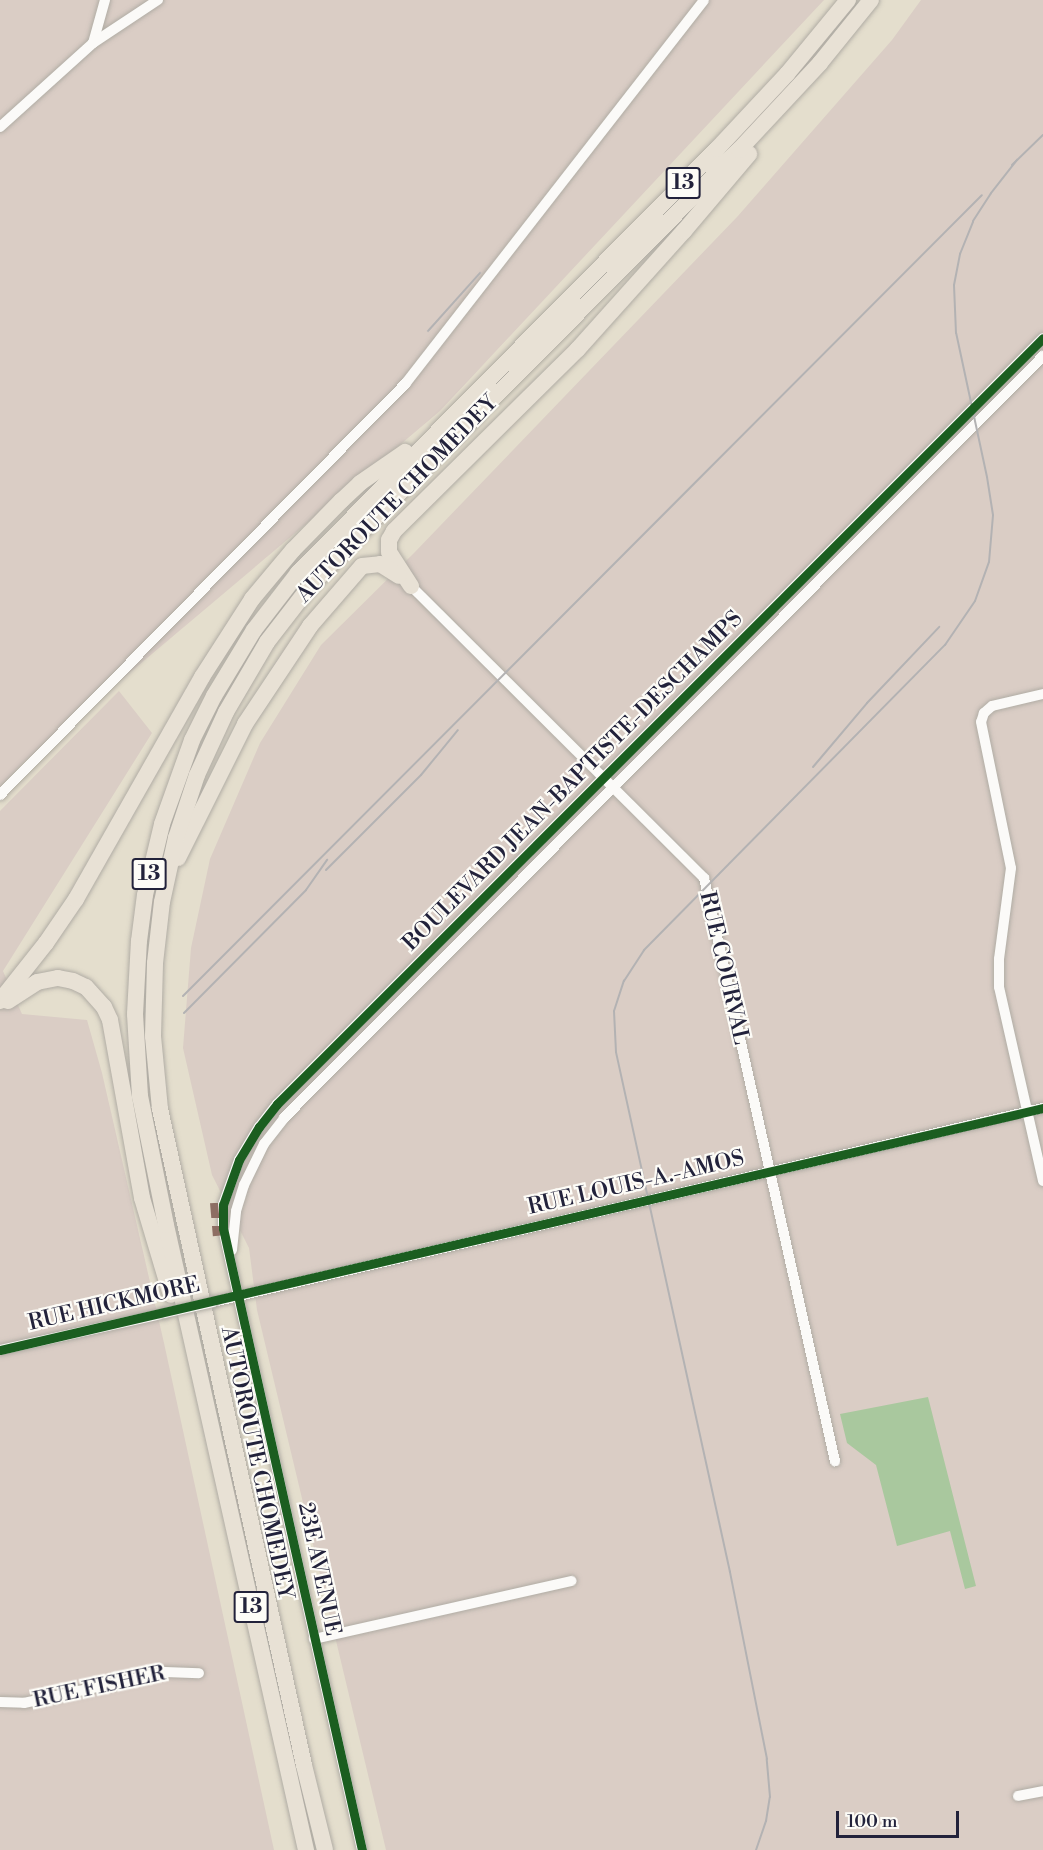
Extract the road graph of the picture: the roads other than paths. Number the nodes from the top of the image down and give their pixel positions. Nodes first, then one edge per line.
1 (105, 0) edge
2 (158, 0) edge
3 (704, 0) edge
4 (848, 0) edge
5 (871, 0) edge
6 (93, 43) junction
7 (820, 63) junction
8 (0, 127) edge
9 (1043, 338) edge
10 (1043, 356) edge
11 (987, 394) junction
12 (996, 403) junction
13 (438, 429) junction
14 (411, 586) junction
15 (704, 678) junction
16 (712, 687) junction
17 (1043, 694) edge
18 (604, 778) junction
19 (613, 786) junction
20 (0, 795) edge
21 (165, 886) junction
22 (0, 1001) edge
23 (0, 1006) edge
24 (1043, 1108) edge
25 (1027, 1112) junction
26 (771, 1172) junction
27 (1043, 1181) edge
28 (232, 1265) junction
29 (238, 1296) junction
30 (0, 1350) edge
31 (206, 1407) junction
32 (835, 1461) dead end
33 (572, 1581) dead end
34 (314, 1639) junction
35 (199, 1673) dead end
36 (0, 1702) edge
37 (304, 1765) junction
38 (1043, 1791) edge
39 (1018, 1796) dead end
40 (295, 1807) junction
41 (301, 1850) edge
42 (306, 1850) edge
43 (325, 1850) edge
44 (336, 1850) edge
45 (362, 1850) edge

1 - 6 street
2 - 6 street
3 - 20 street
4 - 13 highway, AUTOROUTE CHOMEDEY / 13
5 - 7 highway, AUTOROUTE CHOMEDEY / 13
6 - 8 street
7 - 14 highway
7 - 21 highway, AUTOROUTE CHOMEDEY / 13
9 - 11 street, BOULEVARD JEAN-BAPTISTE-DESCHAMPS
10 - 12 street, BOULEVARD JEAN-BAPTISTE-DESCHAMPS
11 - 12 street
11 - 15 street, BOULEVARD JEAN-BAPTISTE-DESCHAMPS
12 - 16 street, BOULEVARD JEAN-BAPTISTE-DESCHAMPS
13 - 22 highway
13 - 31 highway, AUTOROUTE CHOMEDEY / 13
14 - 18 street, RUE COURVAL
14 - 21 highway
15 - 16 street
15 - 18 street, BOULEVARD JEAN-BAPTISTE-DESCHAMPS
16 - 19 street, BOULEVARD JEAN-BAPTISTE-DESCHAMPS
17 - 25 street
18 - 19 street, RUE COURVAL
18 - 28 street, BOULEVARD JEAN-BAPTISTE-DESCHAMPS
19 - 26 street, RUE COURVAL
19 - 28 street, BOULEVARD JEAN-BAPTISTE-DESCHAMPS
21 - 37 highway, AUTOROUTE CHOMEDEY / 13
23 - 31 highway
24 - 25 street, RUE LOUIS-A.-AMOS
25 - 26 street, RUE LOUIS-A.-AMOS
25 - 27 street
26 - 29 street, RUE LOUIS-A.-AMOS
26 - 32 street, RUE COURVAL
28 - 29 street, BOULEVARD JEAN-BAPTISTE-DESCHAMPS
29 - 30 street, RUE HICKMORE, bridge
29 - 34 street, 23E AVENUE
31 - 40 highway, AUTOROUTE CHOMEDEY / 13
33 - 34 street
34 - 45 street, 23E AVENUE
35 - 36 street, RUE FISHER
37 - 43 highway, AUTOROUTE CHOMEDEY / 13
37 - 44 highway
38 - 39 street
40 - 41 highway
40 - 42 highway, AUTOROUTE CHOMEDEY / 13

